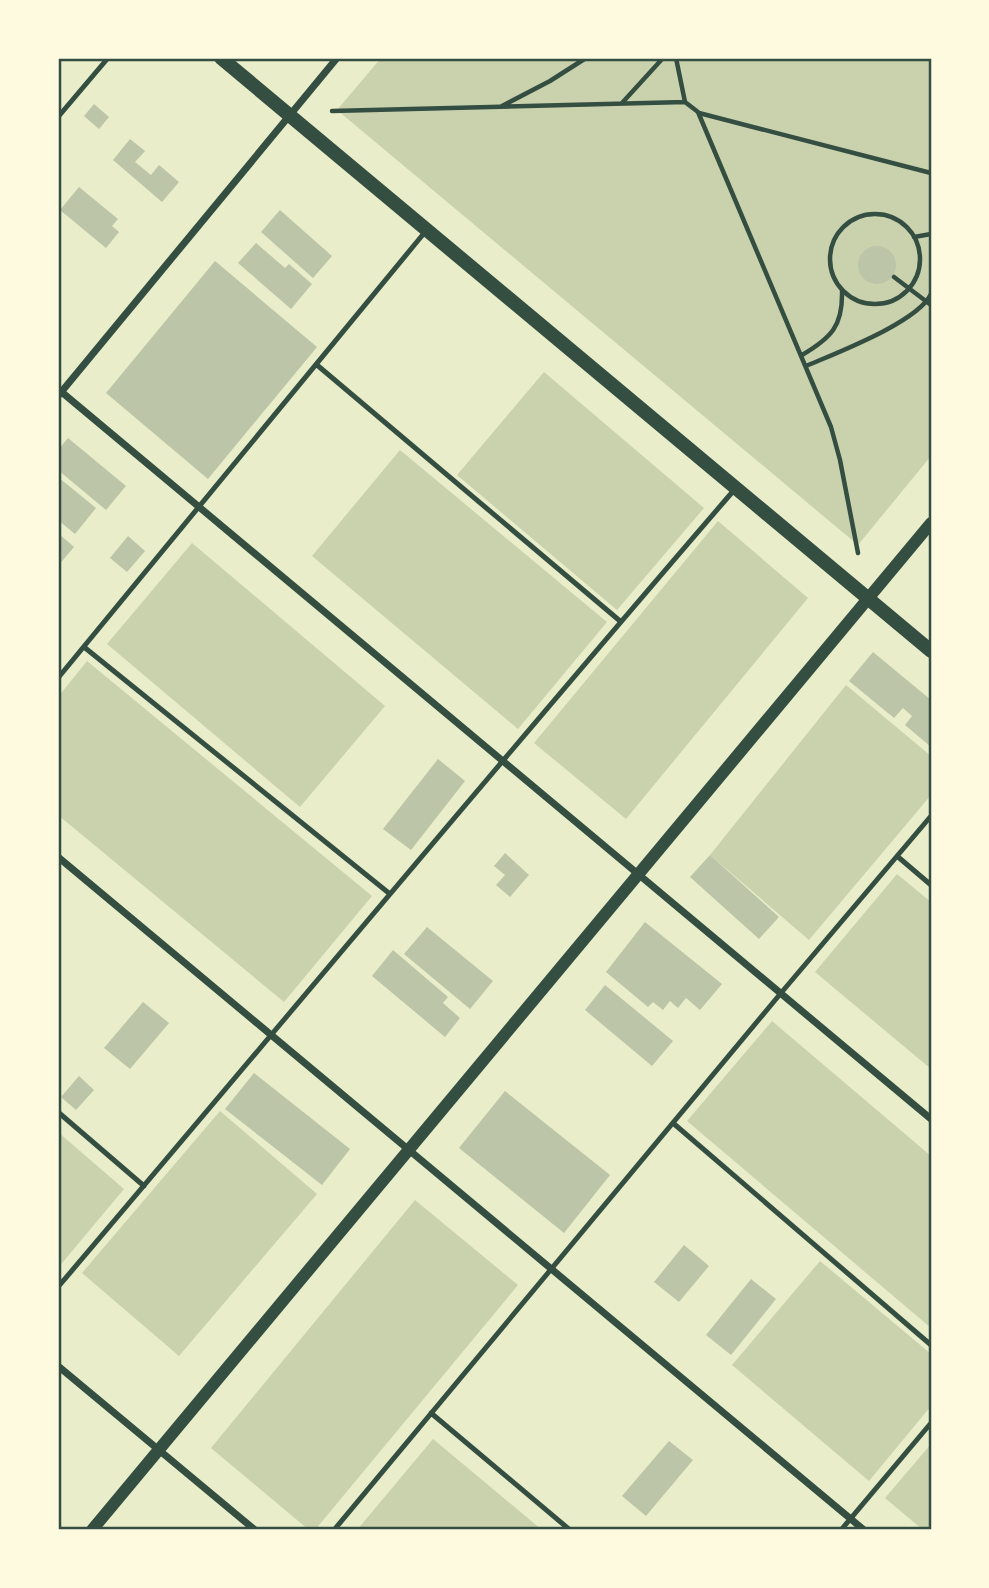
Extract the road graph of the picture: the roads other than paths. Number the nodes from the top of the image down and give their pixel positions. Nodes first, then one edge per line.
1 (108, 58) edge
2 (221, 58) edge
3 (337, 58) edge
4 (289, 115) junction
5 (58, 117) edge
6 (427, 229) junction
7 (317, 365) junction
8 (59, 392) edge
9 (737, 487) junction
10 (199, 507) junction
11 (931, 523) edge
12 (869, 599) junction
13 (620, 621) junction
14 (84, 647) junction
15 (931, 651) edge
16 (58, 678) edge
17 (502, 760) junction
18 (931, 816) edge
19 (897, 856) junction
20 (58, 858) edge
21 (639, 874) junction
22 (931, 885) edge
23 (390, 894) junction
24 (781, 993) junction
25 (272, 1036) junction
26 (58, 1112) edge
27 (931, 1119) edge
28 (673, 1122) junction
29 (409, 1150) junction
30 (144, 1186) junction
31 (551, 1269) junction
32 (58, 1287) edge
33 (931, 1345) edge
34 (58, 1366) edge
35 (431, 1413) junction
36 (931, 1423) edge
37 (159, 1450) junction
38 (850, 1518) junction
39 (92, 1530) edge
40 (255, 1530) edge
41 (334, 1530) edge
42 (570, 1530) edge
43 (841, 1530) edge
44 (864, 1530) edge

1 - 5 lane
2 - 4 main road
3 - 4 street
4 - 6 main road
4 - 8 street
6 - 7 lane
6 - 9 main road
7 - 10 lane
7 - 13 lane
8 - 10 street
9 - 12 main road
9 - 13 lane
10 - 14 lane
10 - 17 street
11 - 12 street
12 - 15 main road
12 - 21 street
13 - 17 lane
14 - 16 lane
14 - 23 lane
17 - 21 street
17 - 23 lane
18 - 19 lane
19 - 22 lane
19 - 24 lane
20 - 25 street
21 - 24 street
21 - 29 street
23 - 25 lane
24 - 27 street
24 - 28 lane
25 - 29 street
25 - 30 lane
26 - 30 lane
28 - 31 lane
28 - 33 lane
29 - 31 street
29 - 37 street
30 - 32 lane
31 - 35 lane
31 - 38 street
34 - 37 street
35 - 41 lane
35 - 42 lane
36 - 38 lane
37 - 39 street
37 - 40 street
38 - 43 lane
38 - 44 street

